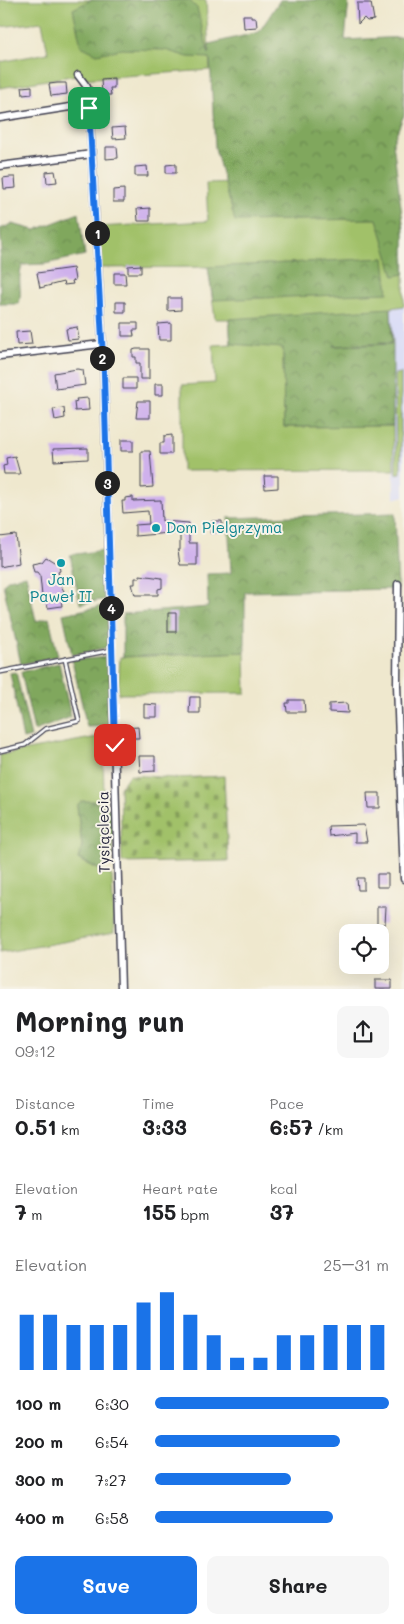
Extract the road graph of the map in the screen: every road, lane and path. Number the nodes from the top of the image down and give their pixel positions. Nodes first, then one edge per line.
1 (78, 75) dead end
2 (89, 104) junction
3 (0, 118) edge
4 (92, 154) junction
5 (0, 166) edge
6 (101, 344) junction
7 (1, 356) edge
8 (398, 584) dead end
9 (113, 650) junction
10 (65, 659) junction
11 (0, 672) edge
12 (0, 751) edge
13 (404, 879) edge
14 (121, 989) edge

1 - 2 street, Tysiąclecia
2 - 3 street
2 - 4 street, Tysiąclecia
4 - 5 street
4 - 6 street, Tysiąclecia
6 - 7 street
6 - 9 street, Tysiąclecia
8 - 13 street
9 - 10 lane
9 - 14 street, Tysiąclecia
10 - 11 lane
10 - 12 lane

